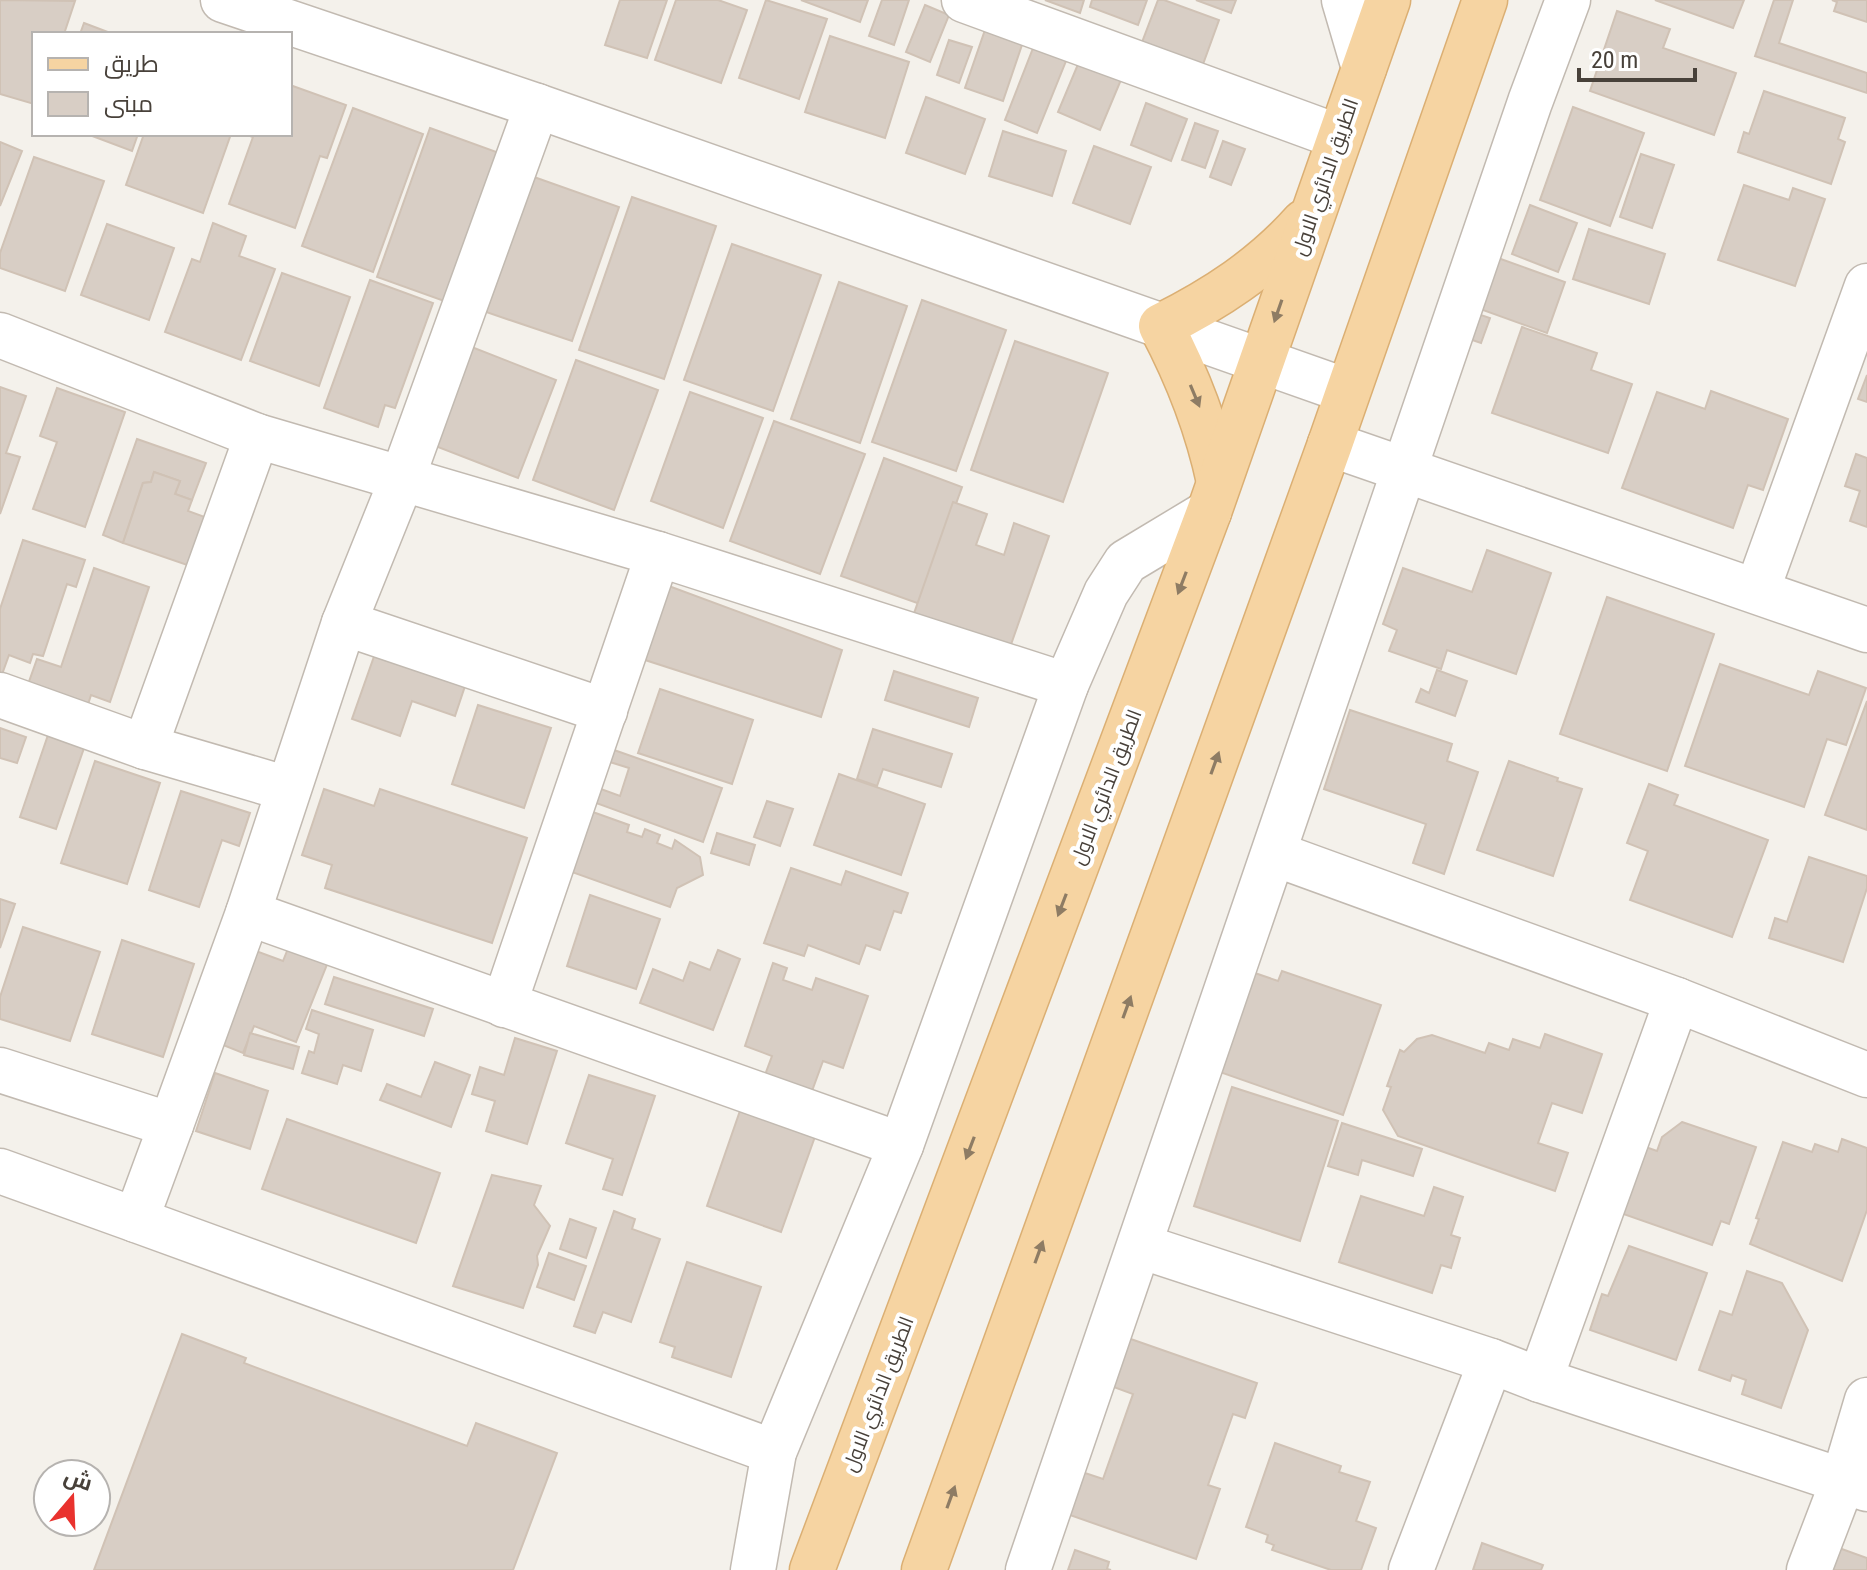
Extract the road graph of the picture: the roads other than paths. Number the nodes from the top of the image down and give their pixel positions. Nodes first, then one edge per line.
1 (223, 0) edge
2 (964, 0) edge
3 (1344, 0) edge
4 (1388, 0) edge
5 (1485, 0) edge
6 (1568, 0) edge
7 (1364, 68) junction
8 (537, 106) junction
9 (1339, 137) junction
10 (1313, 210) junction
11 (1867, 286) edge
12 (1161, 326) junction
13 (0, 335) edge
14 (1260, 361) junction
15 (1347, 391) junction
16 (257, 436) junction
17 (1330, 444) junction
18 (1407, 470) junction
19 (402, 479) junction
20 (1214, 497) junction
21 (658, 554) junction
22 (1757, 591) junction
23 (344, 623) junction
24 (1867, 630) edge
25 (1066, 685) junction
26 (0, 695) edge
27 (605, 711) junction
28 (145, 747) junction
29 (288, 789) junction
30 (1275, 854) junction
31 (248, 913) junction
32 (1677, 1000) junction
33 (504, 1005) junction
34 (0, 1070) edge
35 (1867, 1075) edge
36 (171, 1125) junction
37 (901, 1145) junction
38 (0, 1171) edge
39 (136, 1220) junction
40 (1140, 1246) junction
41 (1491, 1361) junction
42 (1540, 1380) junction
43 (1867, 1400) edge
44 (774, 1452) junction
45 (1855, 1485) edge
46 (753, 1570) edge
47 (812, 1570) edge
48 (924, 1570) edge
49 (1028, 1570) edge
50 (1411, 1570) edge
51 (1809, 1570) edge

1 - 8 street
2 - 9 street
3 - 7 street
4 - 7 main road, الطريق الدائري الاول
5 - 15 main road
6 - 18 street
7 - 9 main road, الطريق الدائري الاول
8 - 12 street
8 - 19 street
9 - 10 main road, الطريق الدائري الاول
10 - 12 main road
10 -> 14 main road, الطريق الدائري الاول
11 - 22 street
12 - 14 street
12 -> 20 main road
13 - 16 street
14 - 15 street
14 - 20 main road, الطريق الدائري الاول
15 - 17 main road
16 - 19 street
16 - 28 street
17 - 18 street
48 -> 17 main road
18 - 22 street
18 - 30 street
19 - 21 street
19 - 23 street
20 - 25 street
20 -> 47 main road, الطريق الدائري الاول
21 - 25 street
21 - 27 street
22 - 24 street
23 - 27 street
23 - 29 street
25 - 37 street
26 - 28 street
27 - 33 street
28 - 29 street
29 - 31 street
30 - 32 street
30 - 40 street
31 - 33 street
31 - 36 street
32 - 35 street
32 - 42 street
33 - 37 street
34 - 36 street
36 - 39 street
37 - 44 street
38 - 39 street
39 - 44 street
40 - 41 street
40 - 49 street
41 - 42 street
41 - 50 street
42 - 45 street
43 - 45 street
44 - 46 street
45 - 51 street

